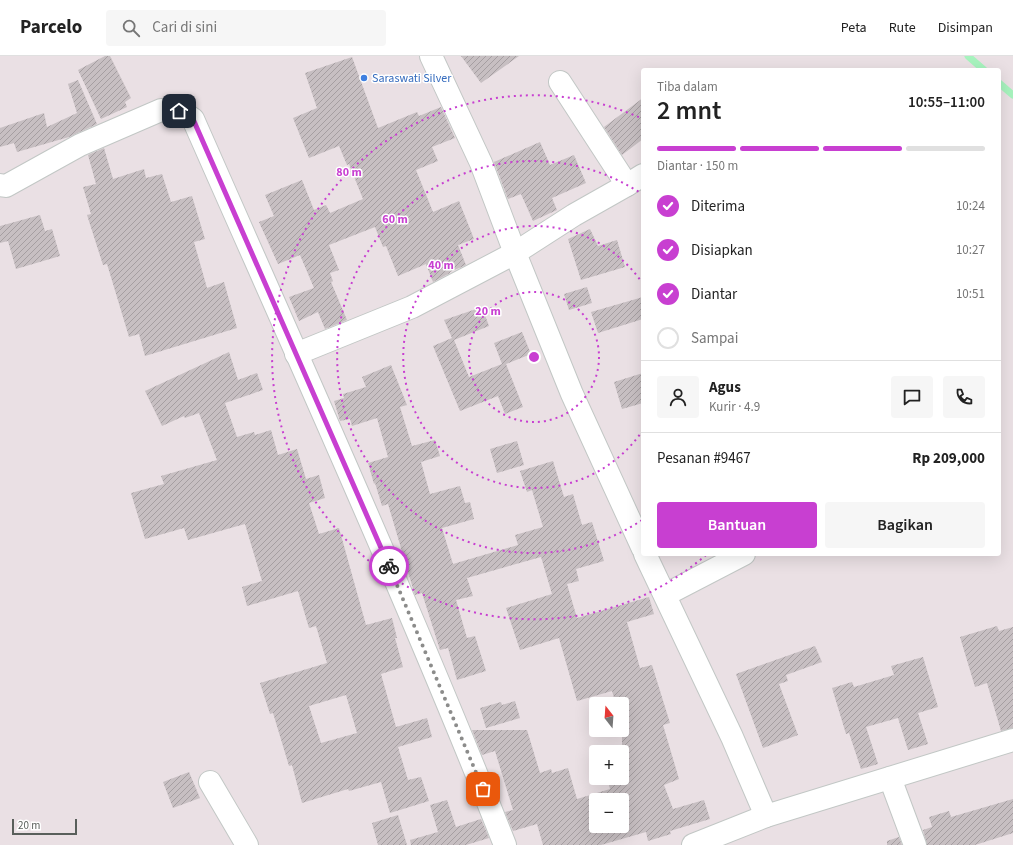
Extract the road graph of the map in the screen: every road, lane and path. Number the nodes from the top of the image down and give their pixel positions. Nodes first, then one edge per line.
1 (431, 56) edge
2 (560, 82) dead end
3 (635, 180) edge
4 (0, 185) edge
5 (515, 253) junction
6 (296, 354) junction
7 (641, 545) edge
8 (646, 556) edge
9 (740, 556) edge
10 (665, 595) junction
11 (1013, 740) edge
12 (890, 778) junction
13 (210, 782) dead end
14 (766, 816) junction
15 (247, 845) edge
16 (505, 845) edge
17 (693, 845) edge
18 (915, 845) edge

1 - 5 street
2 - 3 street
3 - 5 street
4 - 6 street
5 - 6 street
5 - 7 street
6 - 16 street
8 - 10 street
9 - 10 street
10 - 14 street
11 - 12 street
12 - 14 street
12 - 18 street
13 - 15 street
14 - 17 street

